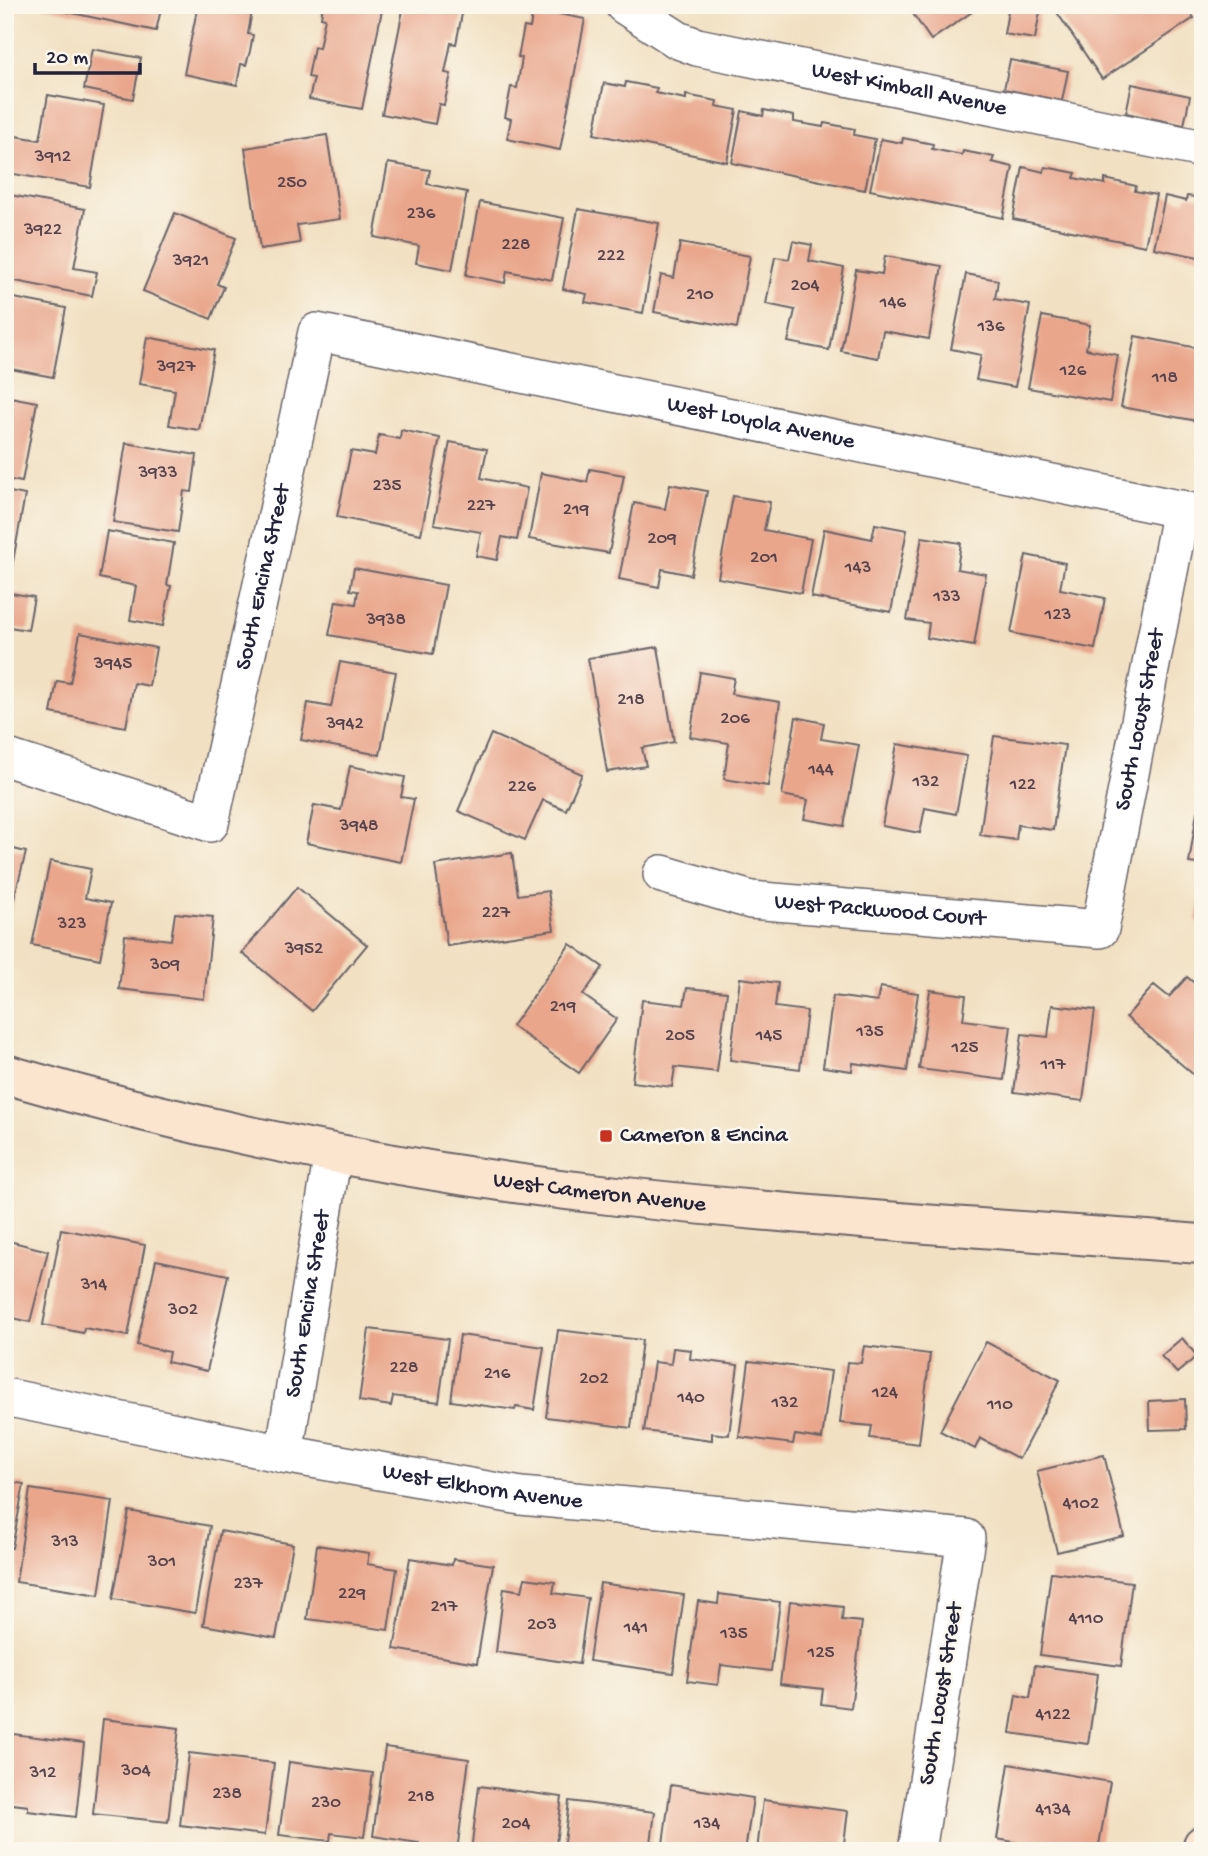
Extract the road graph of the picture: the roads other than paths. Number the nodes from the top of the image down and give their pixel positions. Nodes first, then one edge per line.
1 (624, 5) edge
2 (1203, 149) edge
3 (317, 332) joint
4 (1192, 511) edge
5 (5, 757) edge
6 (662, 874) dead end
7 (1100, 929) joint
8 (5, 1074) edge
9 (333, 1153) junction
10 (1203, 1244) edge
11 (5, 1397) edge
12 (284, 1454) junction
13 (967, 1538) joint
14 (1203, 1845) edge
15 (917, 1851) edge
16 (1202, 1851) edge

1 - 2 street, West Kimball Avenue
3 - 4 street, West Loyola Avenue
3 - 5 street, South Encina Street
4 - 7 street, South Locust Street
6 - 7 street, West Packwood Court
8 - 9 street, West Cameron Avenue
9 - 10 street, West Cameron Avenue
9 - 12 street, South Encina Street
11 - 12 street, West Elkhorn Avenue
12 - 13 street, West Elkhorn Avenue
13 - 15 street, South Locust Street
14 - 16 street

